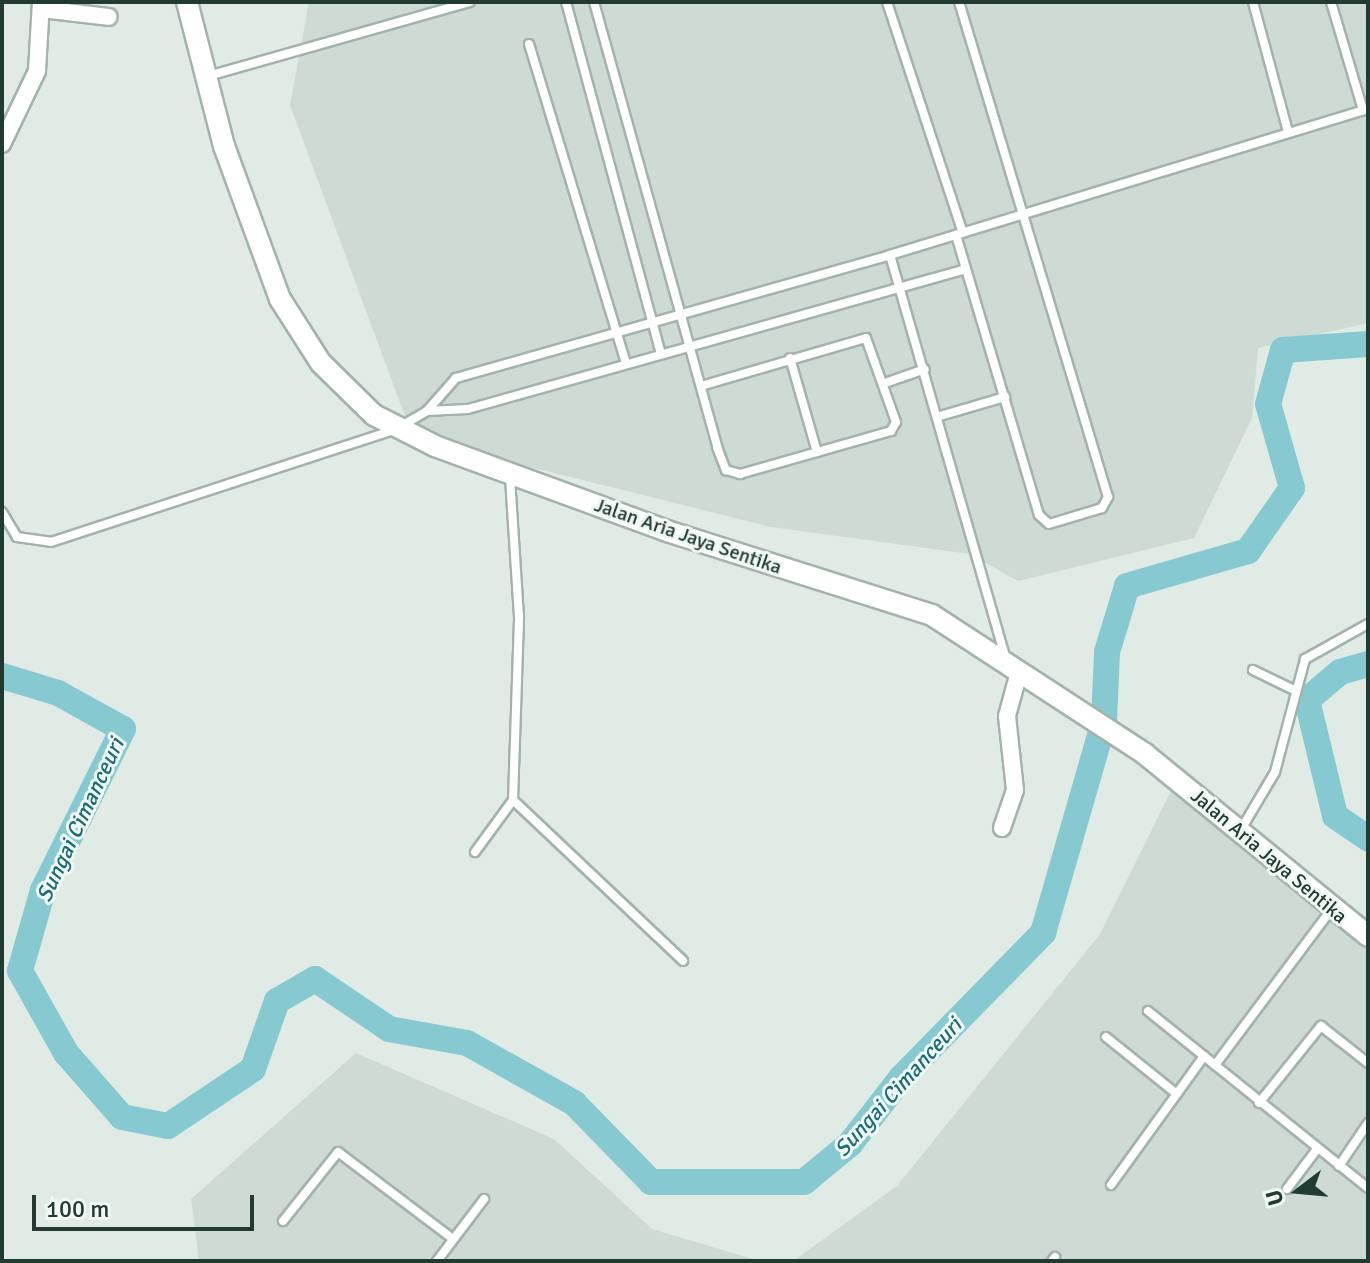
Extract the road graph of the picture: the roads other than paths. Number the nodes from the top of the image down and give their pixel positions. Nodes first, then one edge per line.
1 (187, 2) edge
2 (470, 2) edge
3 (566, 2) edge
4 (594, 2) edge
5 (887, 2) edge
6 (959, 2) edge
7 (1253, 2) edge
8 (1331, 2) edge
9 (41, 6) edge
10 (109, 17) dead end
11 (529, 44) dead end
12 (207, 76) junction
13 (1366, 110) edge
14 (1288, 132) junction
15 (2, 144) edge
16 (1021, 216) junction
17 (960, 234) junction
18 (890, 255) junction
19 (966, 269) junction
20 (900, 288) junction
21 (685, 315) junction
22 (653, 325) junction
23 (617, 333) junction
24 (692, 344) junction
25 (661, 353) junction
26 (790, 358) junction
27 (626, 364) junction
28 (925, 369) junction
29 (885, 383) junction
30 (701, 386) junction
31 (1005, 397) junction
32 (427, 411) junction
33 (940, 416) junction
34 (396, 429) junction
35 (817, 452) junction
36 (510, 468) junction
37 (2, 512) edge
38 (1368, 624) edge
39 (1013, 668) junction
40 (1253, 670) dead end
41 (1294, 690) junction
42 (513, 800) junction
43 (1002, 828) dead end
44 (1240, 831) junction
45 (475, 852) dead end
46 (1331, 910) junction
47 (1368, 936) edge
48 (683, 961) dead end
49 (1148, 1011) dead end
50 (1106, 1037) dead end
51 (1204, 1056) junction
52 (1368, 1063) edge
53 (1215, 1065) junction
54 (1177, 1094) junction
55 (1259, 1103) junction
56 (1368, 1123) edge
57 (1317, 1149) junction
58 (1339, 1166) junction
59 (1111, 1185) dead end
60 (1368, 1188) edge
61 (1287, 1189) dead end
62 (484, 1199) dead end
63 (283, 1221) dead end
64 (453, 1239) junction
65 (437, 1261) edge

1 - 12 street, Jalan Aria Jaya Sentika
2 - 12 lane
3 - 22 lane
4 - 21 lane
5 - 17 lane
6 - 16 lane
7 - 14 lane
8 - 13 lane
9 - 10 street
9 - 15 street
11 - 23 lane
12 - 34 street, Jalan Aria Jaya Sentika
13 - 14 lane
14 - 16 lane
16 - 17 lane
16 - 31 lane
17 - 18 lane
17 - 19 lane
18 - 20 lane
18 - 21 lane
19 - 20 lane
19 - 31 lane
20 - 24 lane
20 - 28 lane
21 - 22 lane
21 - 24 lane
22 - 23 lane
22 - 25 lane
23 - 27 lane
23 - 32 lane
24 - 25 lane
24 - 30 lane
25 - 27 lane
26 - 29 lane
26 - 30 lane
26 - 35 lane
27 - 32 lane
28 - 29 lane
28 - 33 lane
29 - 35 lane
30 - 35 lane
31 - 33 lane
32 - 34 lane
33 - 39 lane
34 - 36 street, Jalan Aria Jaya Sentika
34 - 37 lane
36 - 39 street, Jalan Aria Jaya Sentika
36 - 42 lane
38 - 41 lane
39 - 43 street
39 - 44 street, Jalan Aria Jaya Sentika
40 - 41 lane
41 - 44 lane
42 - 45 lane
42 - 48 lane
44 - 46 street, Jalan Aria Jaya Sentika
46 - 47 street, Jalan Aria Jaya Sentika
46 - 53 lane
49 - 51 lane
50 - 54 lane
51 - 53 lane
51 - 54 lane
52 - 55 lane
53 - 55 lane
54 - 59 lane
55 - 57 lane
56 - 58 lane
57 - 58 lane
57 - 61 lane
58 - 60 lane
62 - 64 lane
63 - 64 lane
64 - 65 lane

